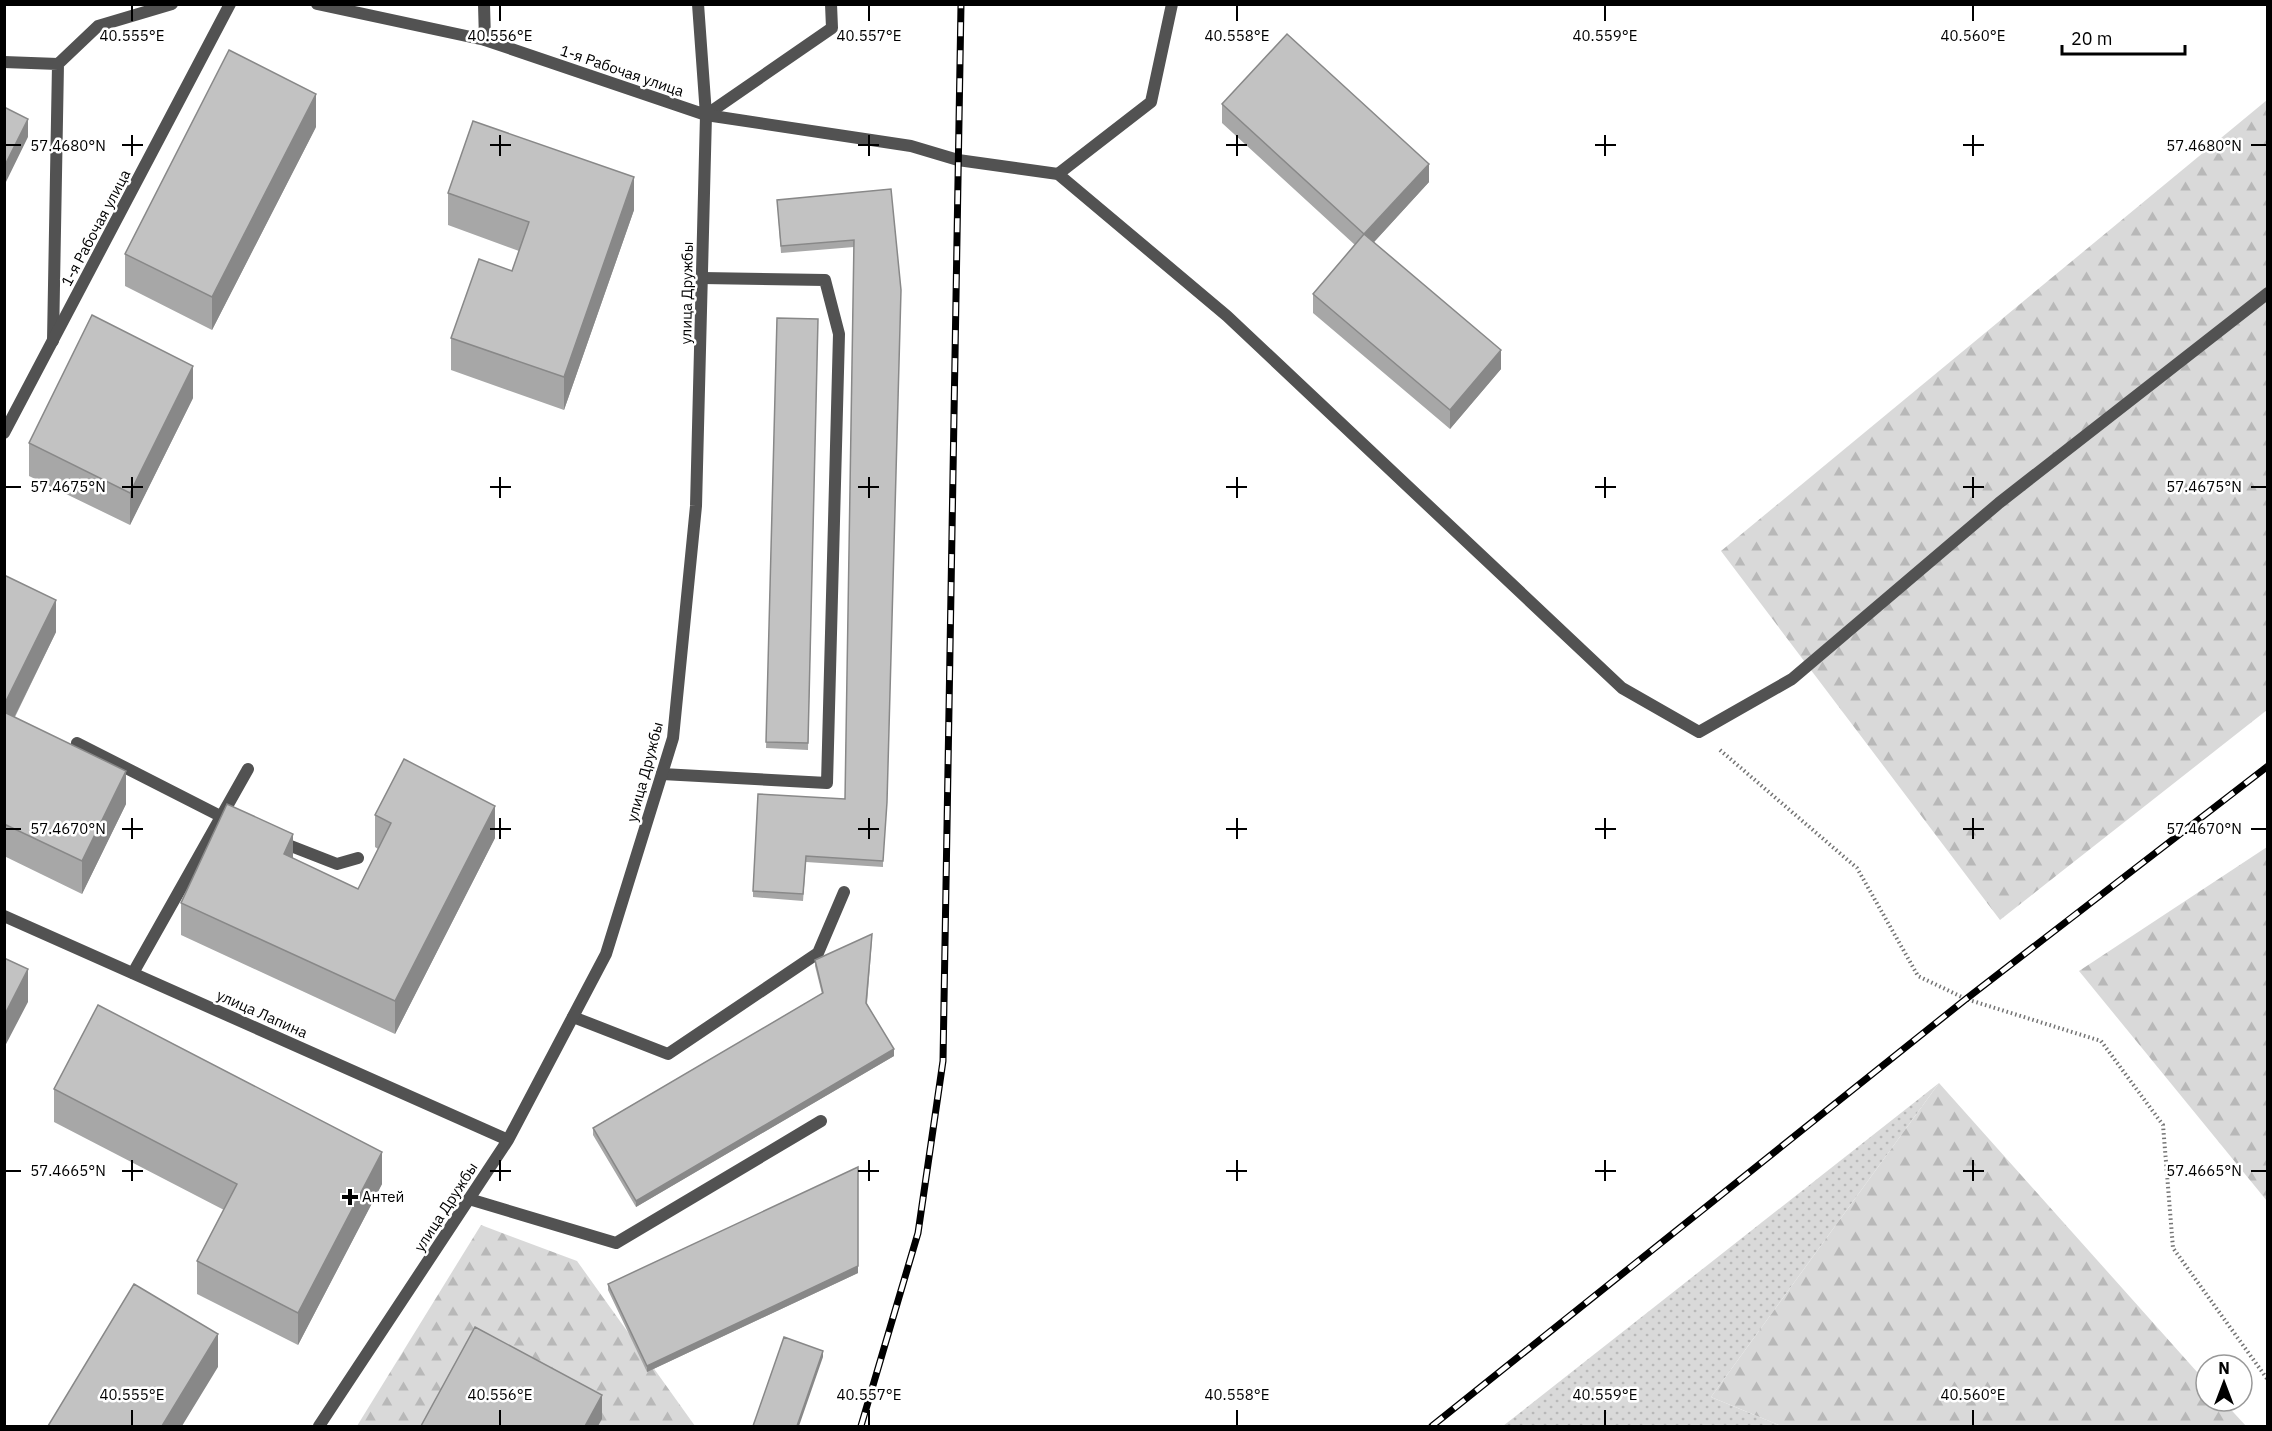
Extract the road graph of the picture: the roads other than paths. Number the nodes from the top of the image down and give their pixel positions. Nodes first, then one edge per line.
1 (172, 4) edge
2 (230, 4) edge
3 (318, 4) edge
4 (484, 4) edge
5 (698, 4) edge
6 (831, 4) edge
7 (1172, 4) edge
8 (484, 40) junction
9 (4, 62) edge
10 (58, 64) junction
11 (706, 115) junction
12 (1058, 174) junction
13 (702, 278) junction
14 (2268, 293) edge
15 (53, 342) junction
16 (4, 433) edge
17 (77, 743) dead end
18 (248, 769) dead end
19 (662, 774) junction
20 (220, 818) junction
21 (241, 826) edge
22 (262, 835) edge
23 (358, 858) dead end
24 (844, 892) dead end
25 (4, 916) edge
26 (133, 973) junction
27 (573, 1017) junction
28 (821, 1121) dead end
29 (508, 1140) junction
30 (469, 1199) junction
31 (319, 1426) edge

1 - 10 street
2 - 15 street, 1-я Рабочая улица
3 - 8 street, 1-я Рабочая улица
4 - 8 street
5 - 11 street, улица Дружбы
6 - 11 street
7 - 12 street
8 - 11 street, 1-я Рабочая улица
9 - 10 street
10 - 15 street
11 - 12 street, 1-я Рабочая улица
11 - 13 street, улица Дружбы
12 - 14 street
13 - 19 street, улица Дружбы
13 - 19 street
15 - 16 street, 1-я Рабочая улица
17 - 20 street
18 - 20 street
19 - 27 street, улица Дружбы
20 - 21 street
20 - 26 street
22 - 23 street
24 - 27 street
25 - 26 street, улица Лапина
26 - 29 street, улица Лапина
27 - 29 street, улица Дружбы
28 - 30 street
29 - 30 street, улица Дружбы
30 - 31 street, улица Дружбы

